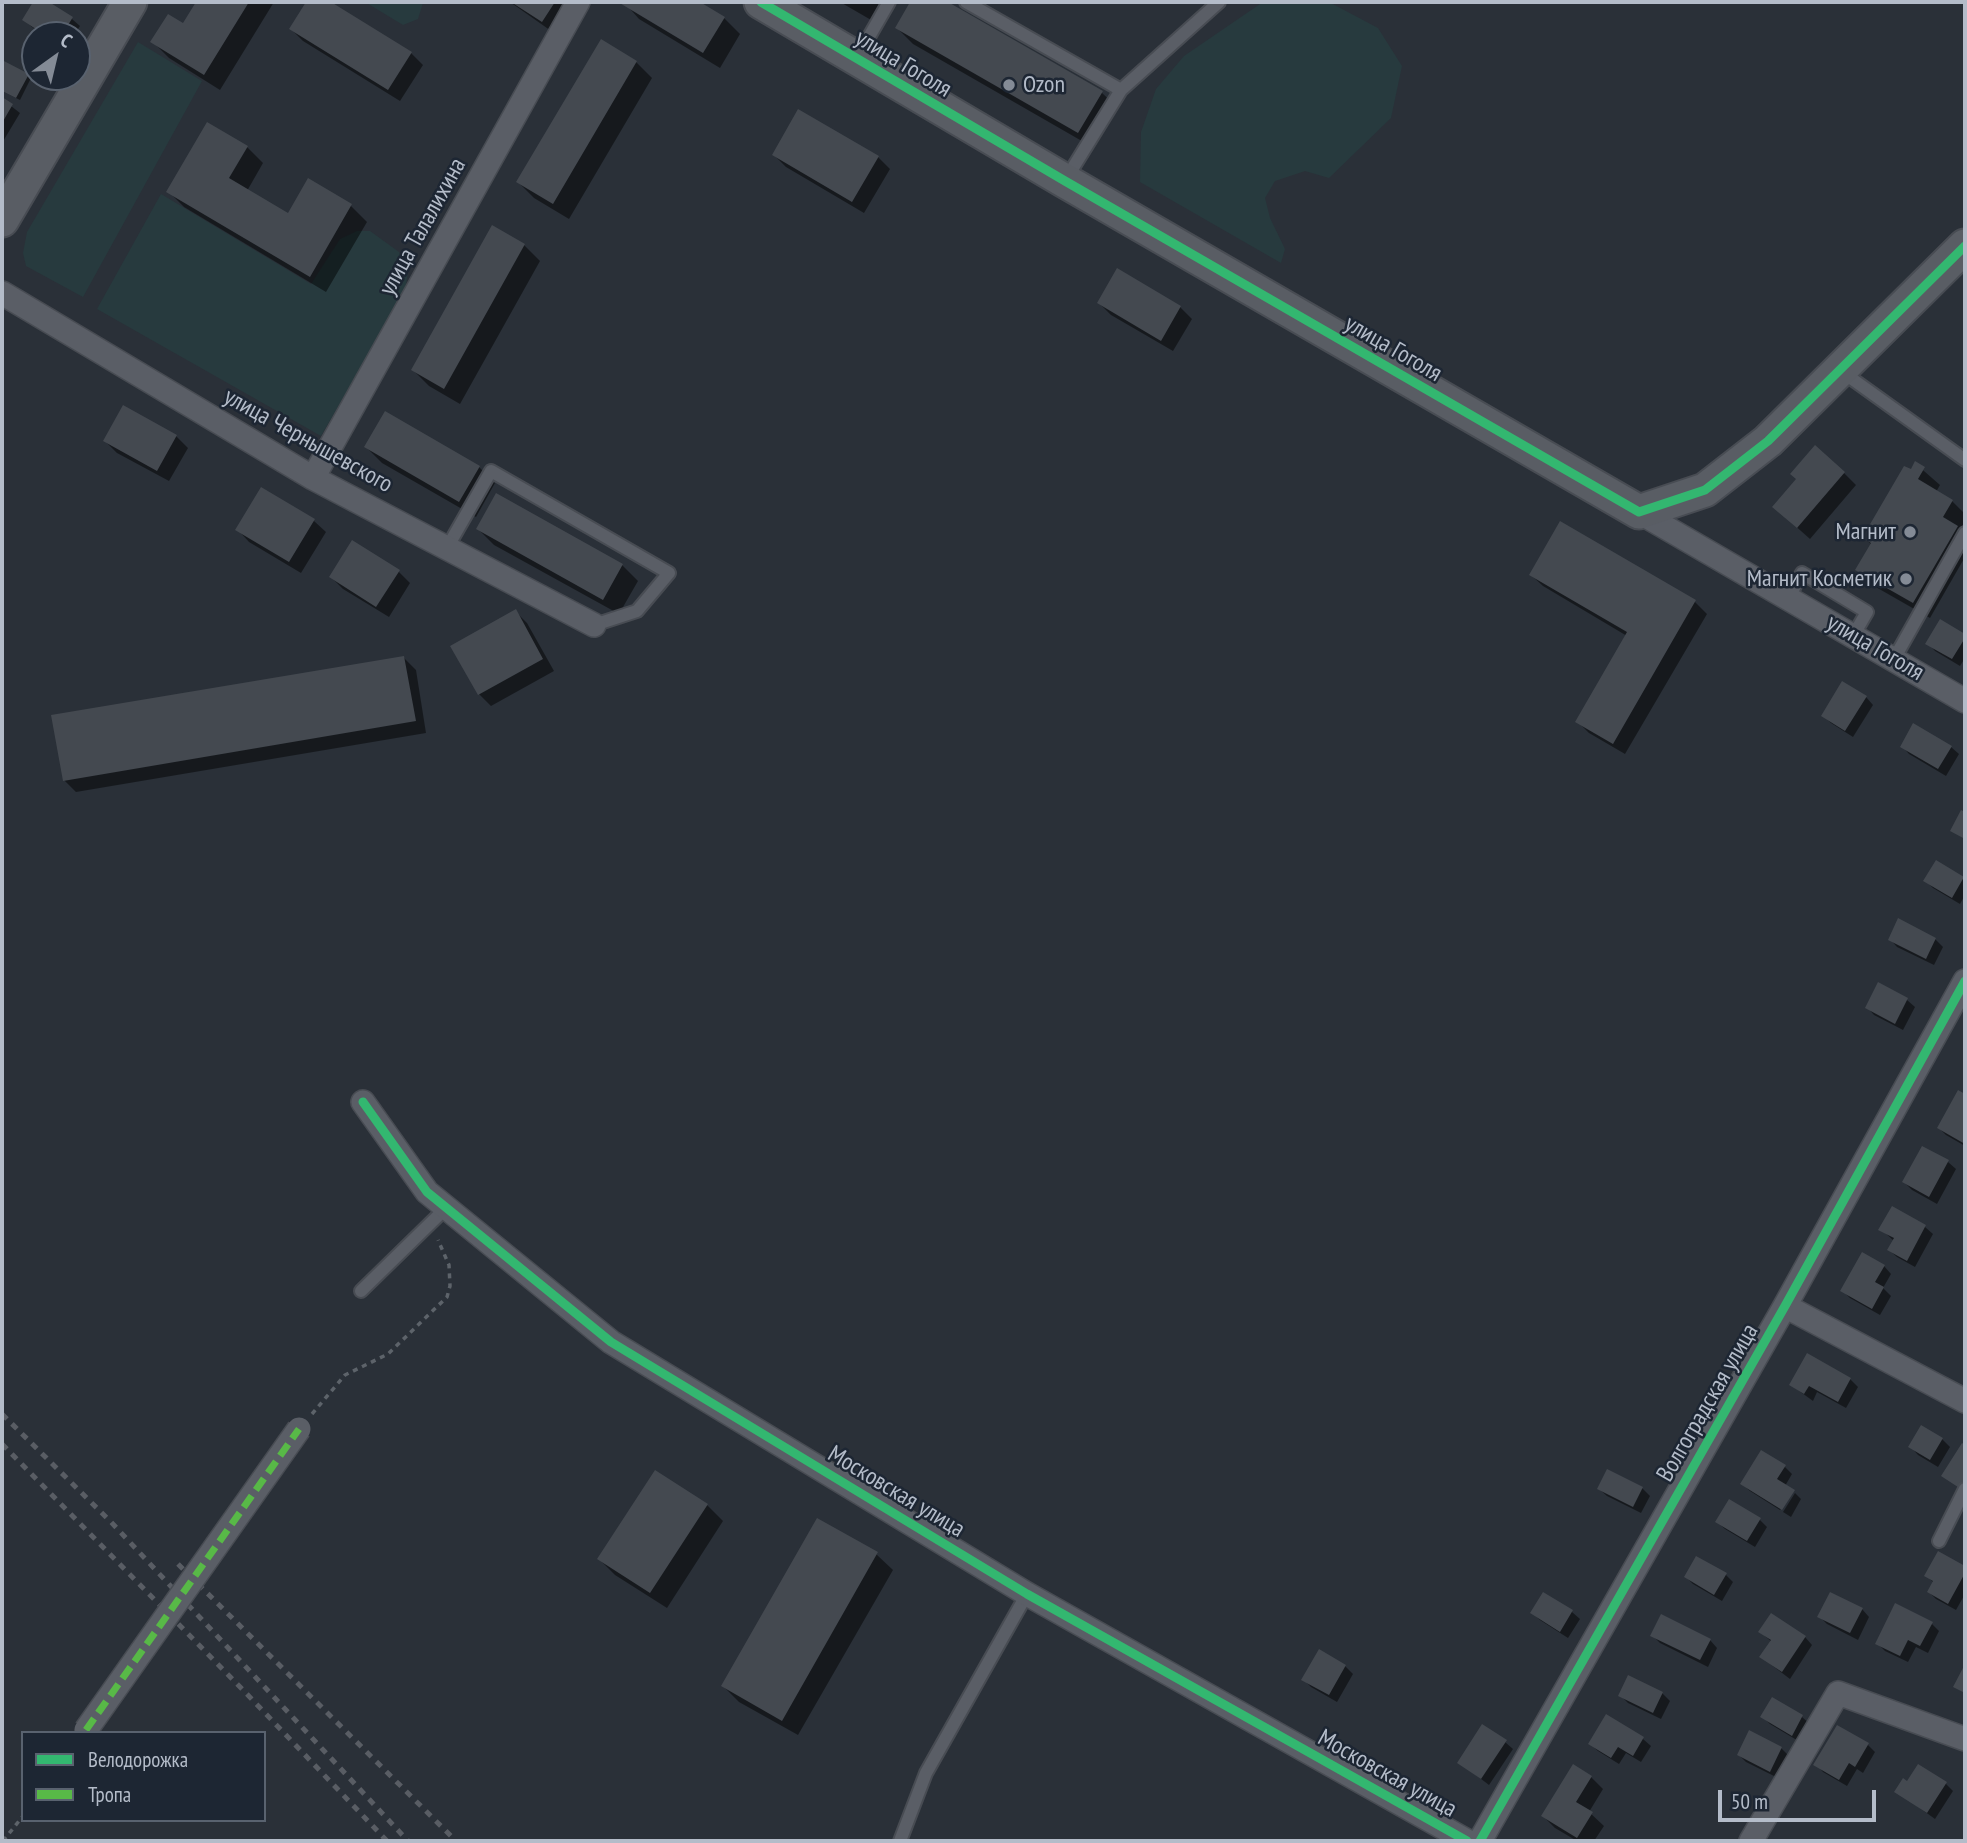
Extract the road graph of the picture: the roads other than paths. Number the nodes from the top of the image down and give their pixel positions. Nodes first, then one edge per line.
1 (130, 2) edge
2 (578, 2) edge
3 (761, 2) edge
4 (889, 2) edge
5 (966, 2) edge
6 (1219, 2) edge
7 (856, 59) junction
8 (1121, 90) junction
9 (1065, 181) junction
10 (2, 220) edge
11 (1965, 246) edge
12 (2, 293) edge
13 (1841, 371) junction
14 (1965, 460) edge
15 (313, 478) junction
16 (1639, 512) junction
17 (1965, 533) edge
18 (447, 548) junction
19 (594, 625) joint
20 (1894, 659) junction
21 (1965, 701) edge
22 (1965, 981) edge
23 (363, 1102) dead end
24 (446, 1208) junction
25 (361, 1291) dead end
26 (1785, 1307) junction
27 (1965, 1401) edge
28 (299, 1429) road end
29 (1965, 1489) edge
30 (1940, 1541) dead end
31 (1027, 1594) junction
32 (86, 1730) dead end
33 (1965, 1740) edge
34 (900, 1841) edge
35 (1467, 1841) edge
36 (1480, 1841) edge
37 (1751, 1841) edge

1 - 10 street
2 - 15 street, улица Талалихина
3 - 7 street, улица Гоголя
4 - 7 lane
5 - 8 lane
6 - 8 lane
7 - 9 street, улица Гоголя
8 - 9 lane
9 - 16 street, улица Гоголя
11 - 13 street
12 - 15 street, улица Чернышевского
13 - 14 lane
13 - 16 street
15 - 18 street, улица Чернышевского
16 - 20 street, улица Гоголя
17 - 20 lane
18 - 19 street, улица Чернышевского
18 - 19 lane
20 - 21 street, улица Гоголя
22 - 26 street, Волгоградская улица
23 - 24 street, Московская улица
24 - 25 lane
24 - 31 street, Московская улица
26 - 27 street
26 - 36 street, Волгоградская улица
28 - 32 street, bridge
29 - 30 lane
31 - 34 lane
31 - 35 street, Московская улица
33 - 37 street

